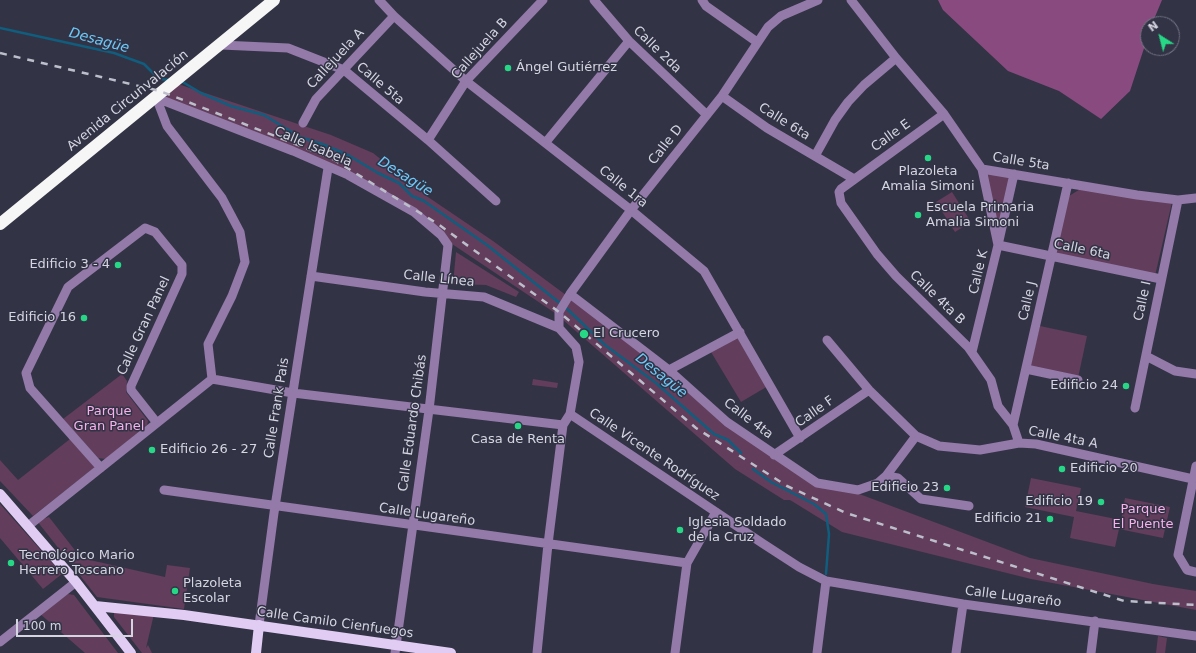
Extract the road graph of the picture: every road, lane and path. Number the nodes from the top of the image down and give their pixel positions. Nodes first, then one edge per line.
1 (274, 0) edge
2 (379, 0) edge
3 (543, 0) edge
4 (594, 0) edge
5 (702, 0) edge
6 (818, 0) edge
7 (851, 0) edge
8 (394, 16) junction
9 (628, 41) junction
10 (757, 42) junction
11 (221, 45) junction
12 (896, 58) junction
13 (344, 70) junction
14 (466, 81) junction
15 (722, 96) junction
16 (155, 97) junction
17 (944, 114) junction
18 (707, 115) junction
19 (303, 123) dead end
20 (428, 140) junction
21 (546, 142) junction
22 (815, 156) junction
23 (328, 168) junction
24 (982, 169) junction
25 (1014, 174) junction
26 (854, 179) junction
27 (1068, 183) junction
28 (1196, 198) edge
29 (1178, 200) junction
30 (496, 201) dead end
31 (631, 210) junction
32 (0, 224) edge
33 (448, 245) joint
34 (998, 245) junction
35 (1052, 256) junction
36 (311, 276) junction
37 (1161, 280) junction
38 (443, 294) junction
39 (568, 296) junction
40 (559, 328) junction
41 (740, 332) junction
42 (827, 340) dead end
43 (972, 352) junction
44 (1146, 356) junction
45 (1026, 369) junction
46 (669, 370) junction
47 (1196, 374) edge
48 (212, 379) junction
49 (1078, 380) dead end
50 (869, 390) junction
51 (293, 393) junction
52 (1135, 408) dead end
53 (429, 410) junction
54 (570, 414) junction
55 (157, 423) junction
56 (563, 425) junction
57 (1013, 425) junction
58 (916, 436) junction
59 (800, 438) junction
60 (1019, 443) junction
61 (774, 455) junction
62 (1196, 466) edge
63 (101, 468) junction
64 (886, 476) junction
65 (1194, 479) junction
66 (164, 490) dead end
67 (0, 494) edge
68 (969, 506) dead end
69 (275, 507) junction
70 (716, 512) junction
71 (28, 526) junction
72 (412, 526) junction
73 (548, 544) junction
74 (687, 563) junction
75 (1196, 572) edge
76 (826, 581) junction
77 (76, 582) junction
78 (963, 604) junction
79 (95, 606) junction
80 (1095, 621) junction
81 (259, 626) junction
82 (1196, 636) edge
83 (0, 642) edge
84 (396, 649) edge
85 (131, 653) edge
86 (256, 653) edge
87 (451, 653) edge
88 (537, 653) edge
89 (675, 653) edge
90 (817, 653) edge
91 (956, 653) edge
92 (1091, 653) edge

1 - 11 highway, Avenida Circunvalación
2 - 8 street, Calle 1ra
3 - 14 street, Callejuela B
4 - 9 street, Calle 2da
5 - 10 street
6 - 10 street, Calle D
7 - 12 street, Calle 5ta
8 - 13 street, Callejuela A
8 - 14 street, Calle 1ra
9 - 18 street, Calle 2da
9 - 21 street
10 - 15 street, Calle D
11 - 13 street, Calle 5ta
11 - 16 highway, Avenida Circunvalación
12 - 17 street, Calle 5ta
12 - 22 street
13 - 19 street, Callejuela A
13 - 20 street, Calle 5ta
14 - 20 street, Callejuela B
14 - 21 street, Calle 1ra
15 - 18 street, Calle D
15 - 22 street, Calle 6ta
16 - 23 street, Calle Isabela
16 - 32 highway, Avenida Circunvalación
16 - 48 street
17 - 24 street, Calle 5ta
17 - 26 street, Calle E
18 - 31 street, Calle D
20 - 30 street, Calle 5ta
21 - 31 street, Calle 1ra
22 - 26 street, Calle 6ta
23 - 33 street, Calle Isabela
23 - 36 street, Calle Frank Pais
24 - 25 street, Calle 5ta
24 - 34 street, Calle K
25 - 27 street, Calle 5ta
25 - 34 street, Calle K
26 - 43 street, Calle 4ta B
27 - 29 street, Calle 5ta
27 - 35 street, Calle J
28 - 29 street, Calle 5ta
29 - 37 street, Calle I
31 - 39 street, Calle D
31 - 41 street, Calle 1ra
33 - 38 street, Calle Eduardo Chibás
34 - 35 street, Calle 6ta
34 - 43 street, Calle K
35 - 37 street, Calle 6ta
35 - 45 street, Calle J
36 - 38 street, Calle Línea
36 - 51 street, Calle Frank Pais
37 - 44 street, Calle I
38 - 40 street, Calle Línea
38 - 53 street, Calle Eduardo Chibás
39 - 40 street, Calle D
39 - 46 street, Calle 4ta
40 - 54 street
41 - 46 street
41 - 59 street, Calle 1ra
42 - 50 street, Calle 4ta A
43 - 57 street, Calle 4ta B
44 - 47 street
44 - 52 street, Calle I
45 - 49 street
45 - 57 street, Calle J
46 - 61 street, Calle 4ta
48 - 51 street
48 - 55 street
50 - 58 street, Calle 4ta A
50 - 59 street, Calle F
51 - 53 street
51 - 69 street, Calle Frank Pais
53 - 56 street
53 - 72 street, Calle Eduardo Chibás
54 - 56 street
54 - 70 street, Calle Vicente Rodríguez
55 - 63 street
55 - 63 street, Calle Gran Panel
56 - 73 street
57 - 60 street, Calle 4ta B
58 - 60 street, Calle 4ta A
58 - 64 street, Calle 4ta
59 - 61 street, Calle F
60 - 65 street, Calle 4ta A
61 - 64 street, Calle 4ta
62 - 65 street
63 - 71 street
64 - 68 street
65 - 75 street
66 - 69 street, Calle Lugareño
67 - 71 main road
69 - 72 street, Calle Lugareño
69 - 81 street, Calle Frank Pais
70 - 74 street
70 - 76 street, Calle Vicente Rodríguez
71 - 77 main road
72 - 73 street, Calle Lugareño
72 - 84 street, Calle Eduardo Chibás
73 - 74 street, Calle Lugareño
73 - 88 street
74 - 89 street
76 - 78 street, Calle Lugareño
76 - 90 street
77 - 79 main road
77 - 83 street
78 - 80 street, Calle Lugareño
78 - 91 street
79 - 81 main road, Calle Camilo Cienfuegos
79 - 85 main road
80 - 82 street, Calle Lugareño
80 - 92 street
81 - 84 main road, Calle Camilo Cienfuegos
81 - 86 main road, Calle Frank Pais
84 - 87 main road, Calle Camilo Cienfuegos

